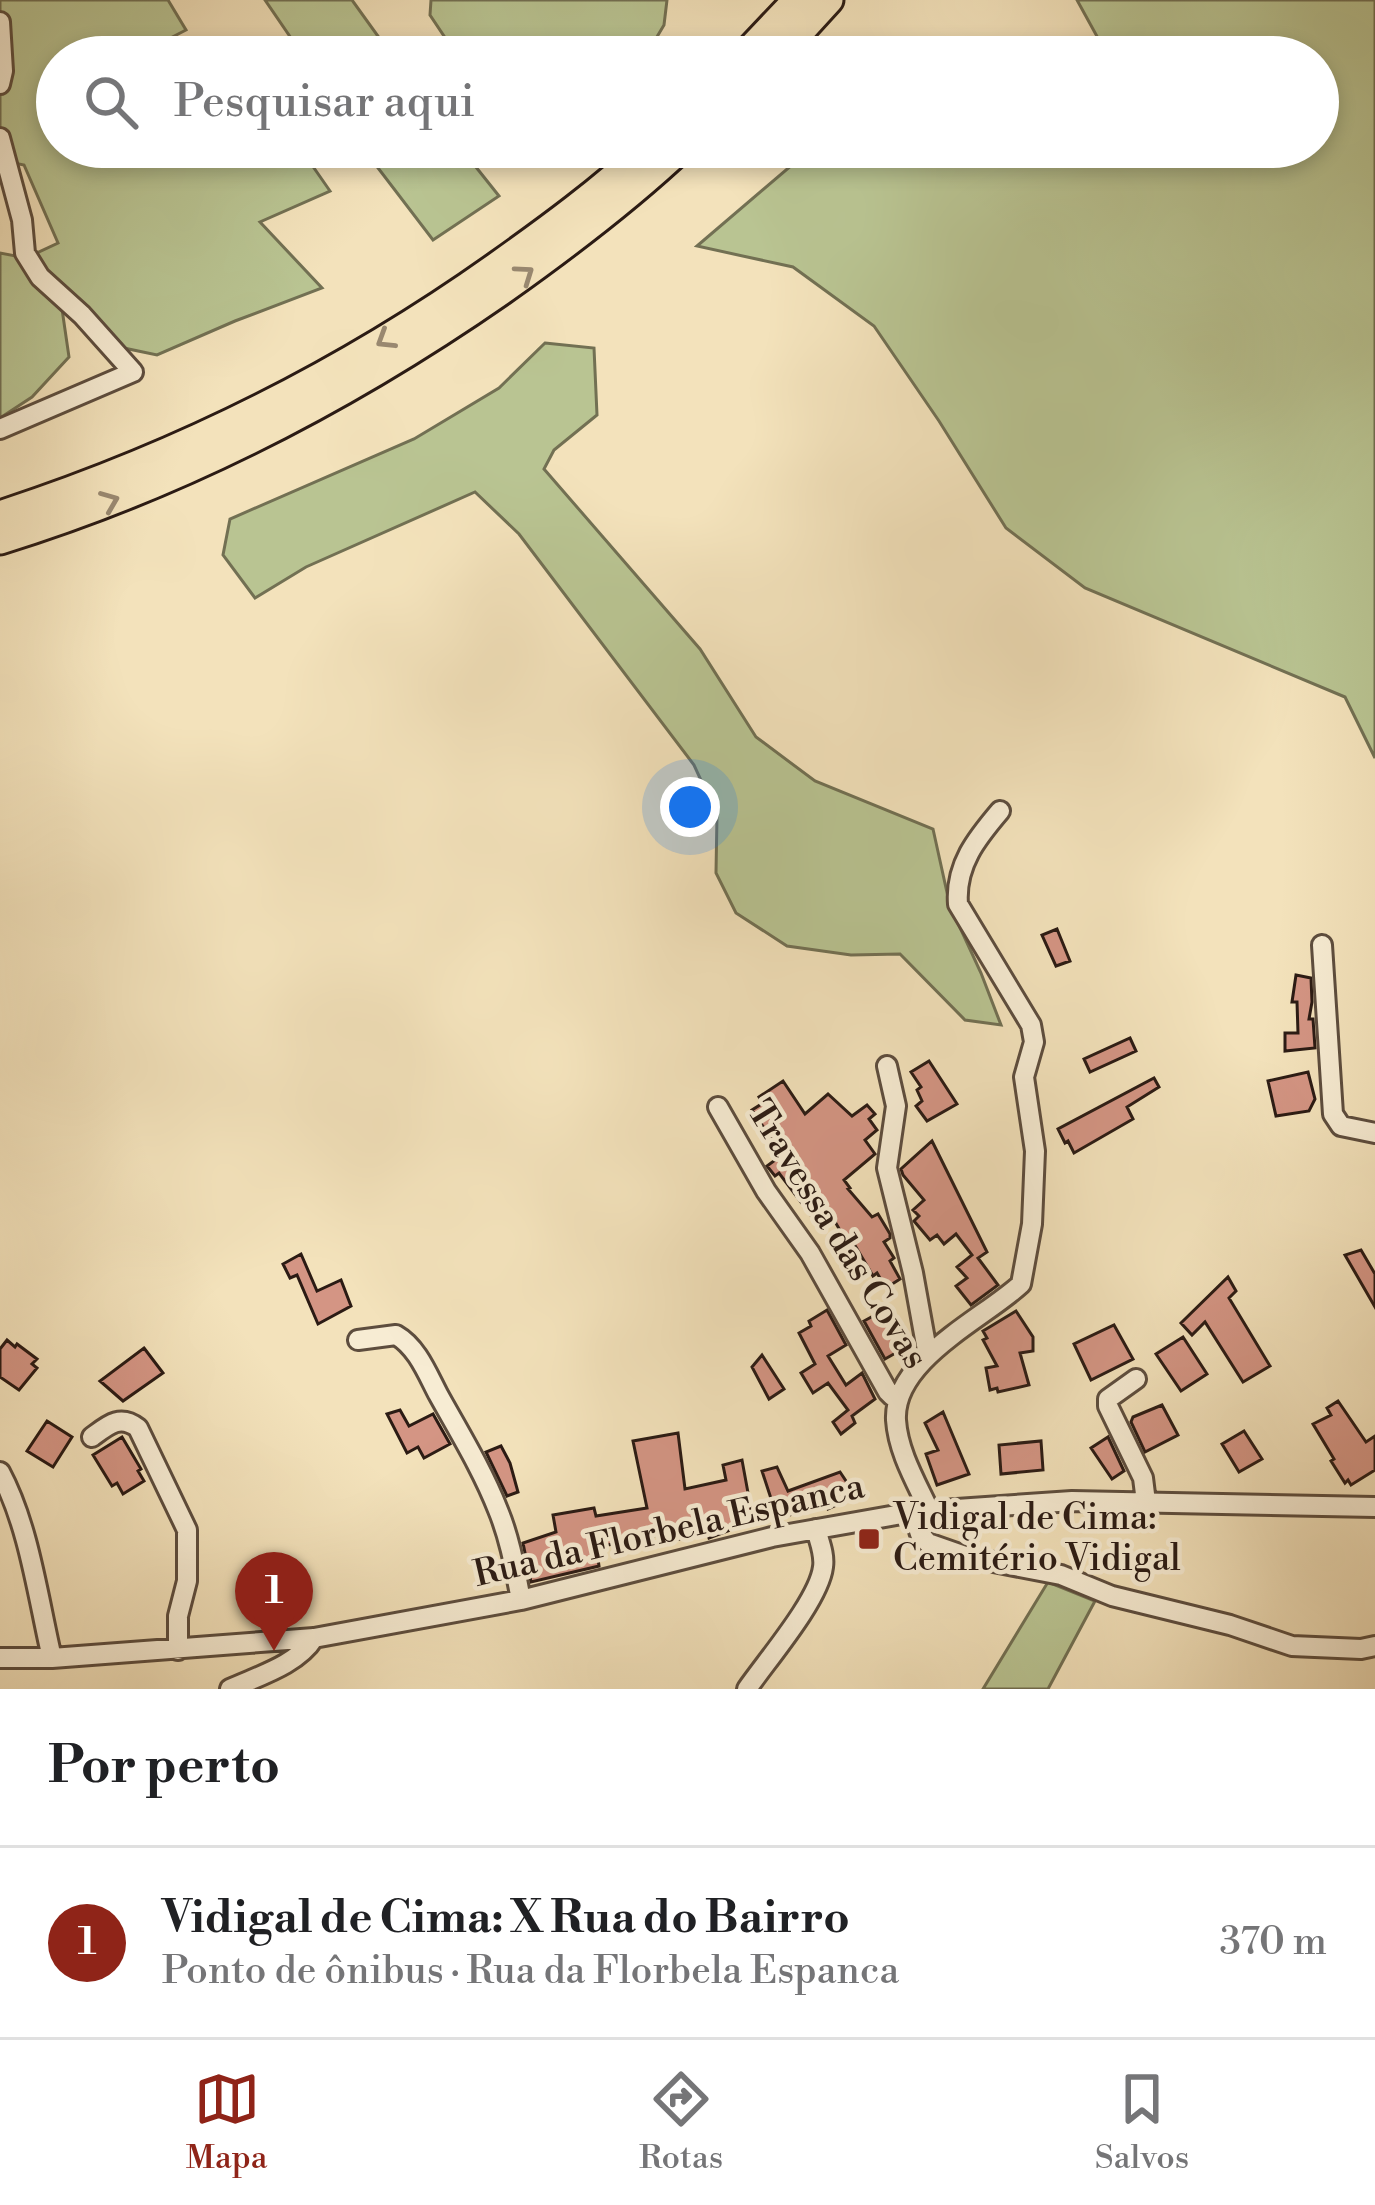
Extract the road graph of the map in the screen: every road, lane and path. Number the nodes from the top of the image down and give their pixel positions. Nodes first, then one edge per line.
1 (797, 0) edge
2 (829, 0) edge
3 (0, 22) edge
4 (763, 36) edge
5 (796, 36) edge
6 (0, 84) edge
7 (0, 137) edge
8 (623, 168) edge
9 (658, 168) edge
10 (0, 429) edge
11 (0, 515) edge
12 (0, 541) edge
13 (1000, 811) dead end
14 (1322, 945) dead end
15 (887, 1066) dead end
16 (718, 1107) dead end
17 (1375, 1133) edge
18 (358, 1340) dead end
19 (928, 1356) junction
20 (1136, 1379) dead end
21 (899, 1398) junction
22 (92, 1437) dead end
23 (0, 1472) edge
24 (1146, 1502) junction
25 (1375, 1507) edge
26 (921, 1511) junction
27 (816, 1529) junction
28 (521, 1600) junction
29 (314, 1638) junction
30 (1375, 1646) edge
31 (178, 1650) junction
32 (0, 1658) edge
33 (52, 1658) junction
34 (230, 1689) edge
35 (747, 1689) edge

1 - 4 highway
2 - 5 highway
3 - 6 street
7 - 10 street
8 -> 11 highway
12 -> 9 highway
13 - 19 street
14 - 17 street
15 - 19 street
16 - 21 street, Travessa das Covas
18 - 28 street
19 - 21 street
20 - 24 street
21 - 26 street
22 - 31 street
23 - 33 street
24 - 25 street, Rua da Florbela Espanca
24 - 26 street, Rua da Florbela Espanca
26 - 27 street, Rua da Florbela Espanca
26 - 30 street
27 - 28 street, Rua da Florbela Espanca
27 - 35 street
28 - 29 street, Rua da Florbela Espanca
29 - 31 street, Rua da Florbela Espanca
29 - 34 street
31 - 33 street, Rua da Florbela Espanca
32 - 33 street, Rua da Florbela Espanca

